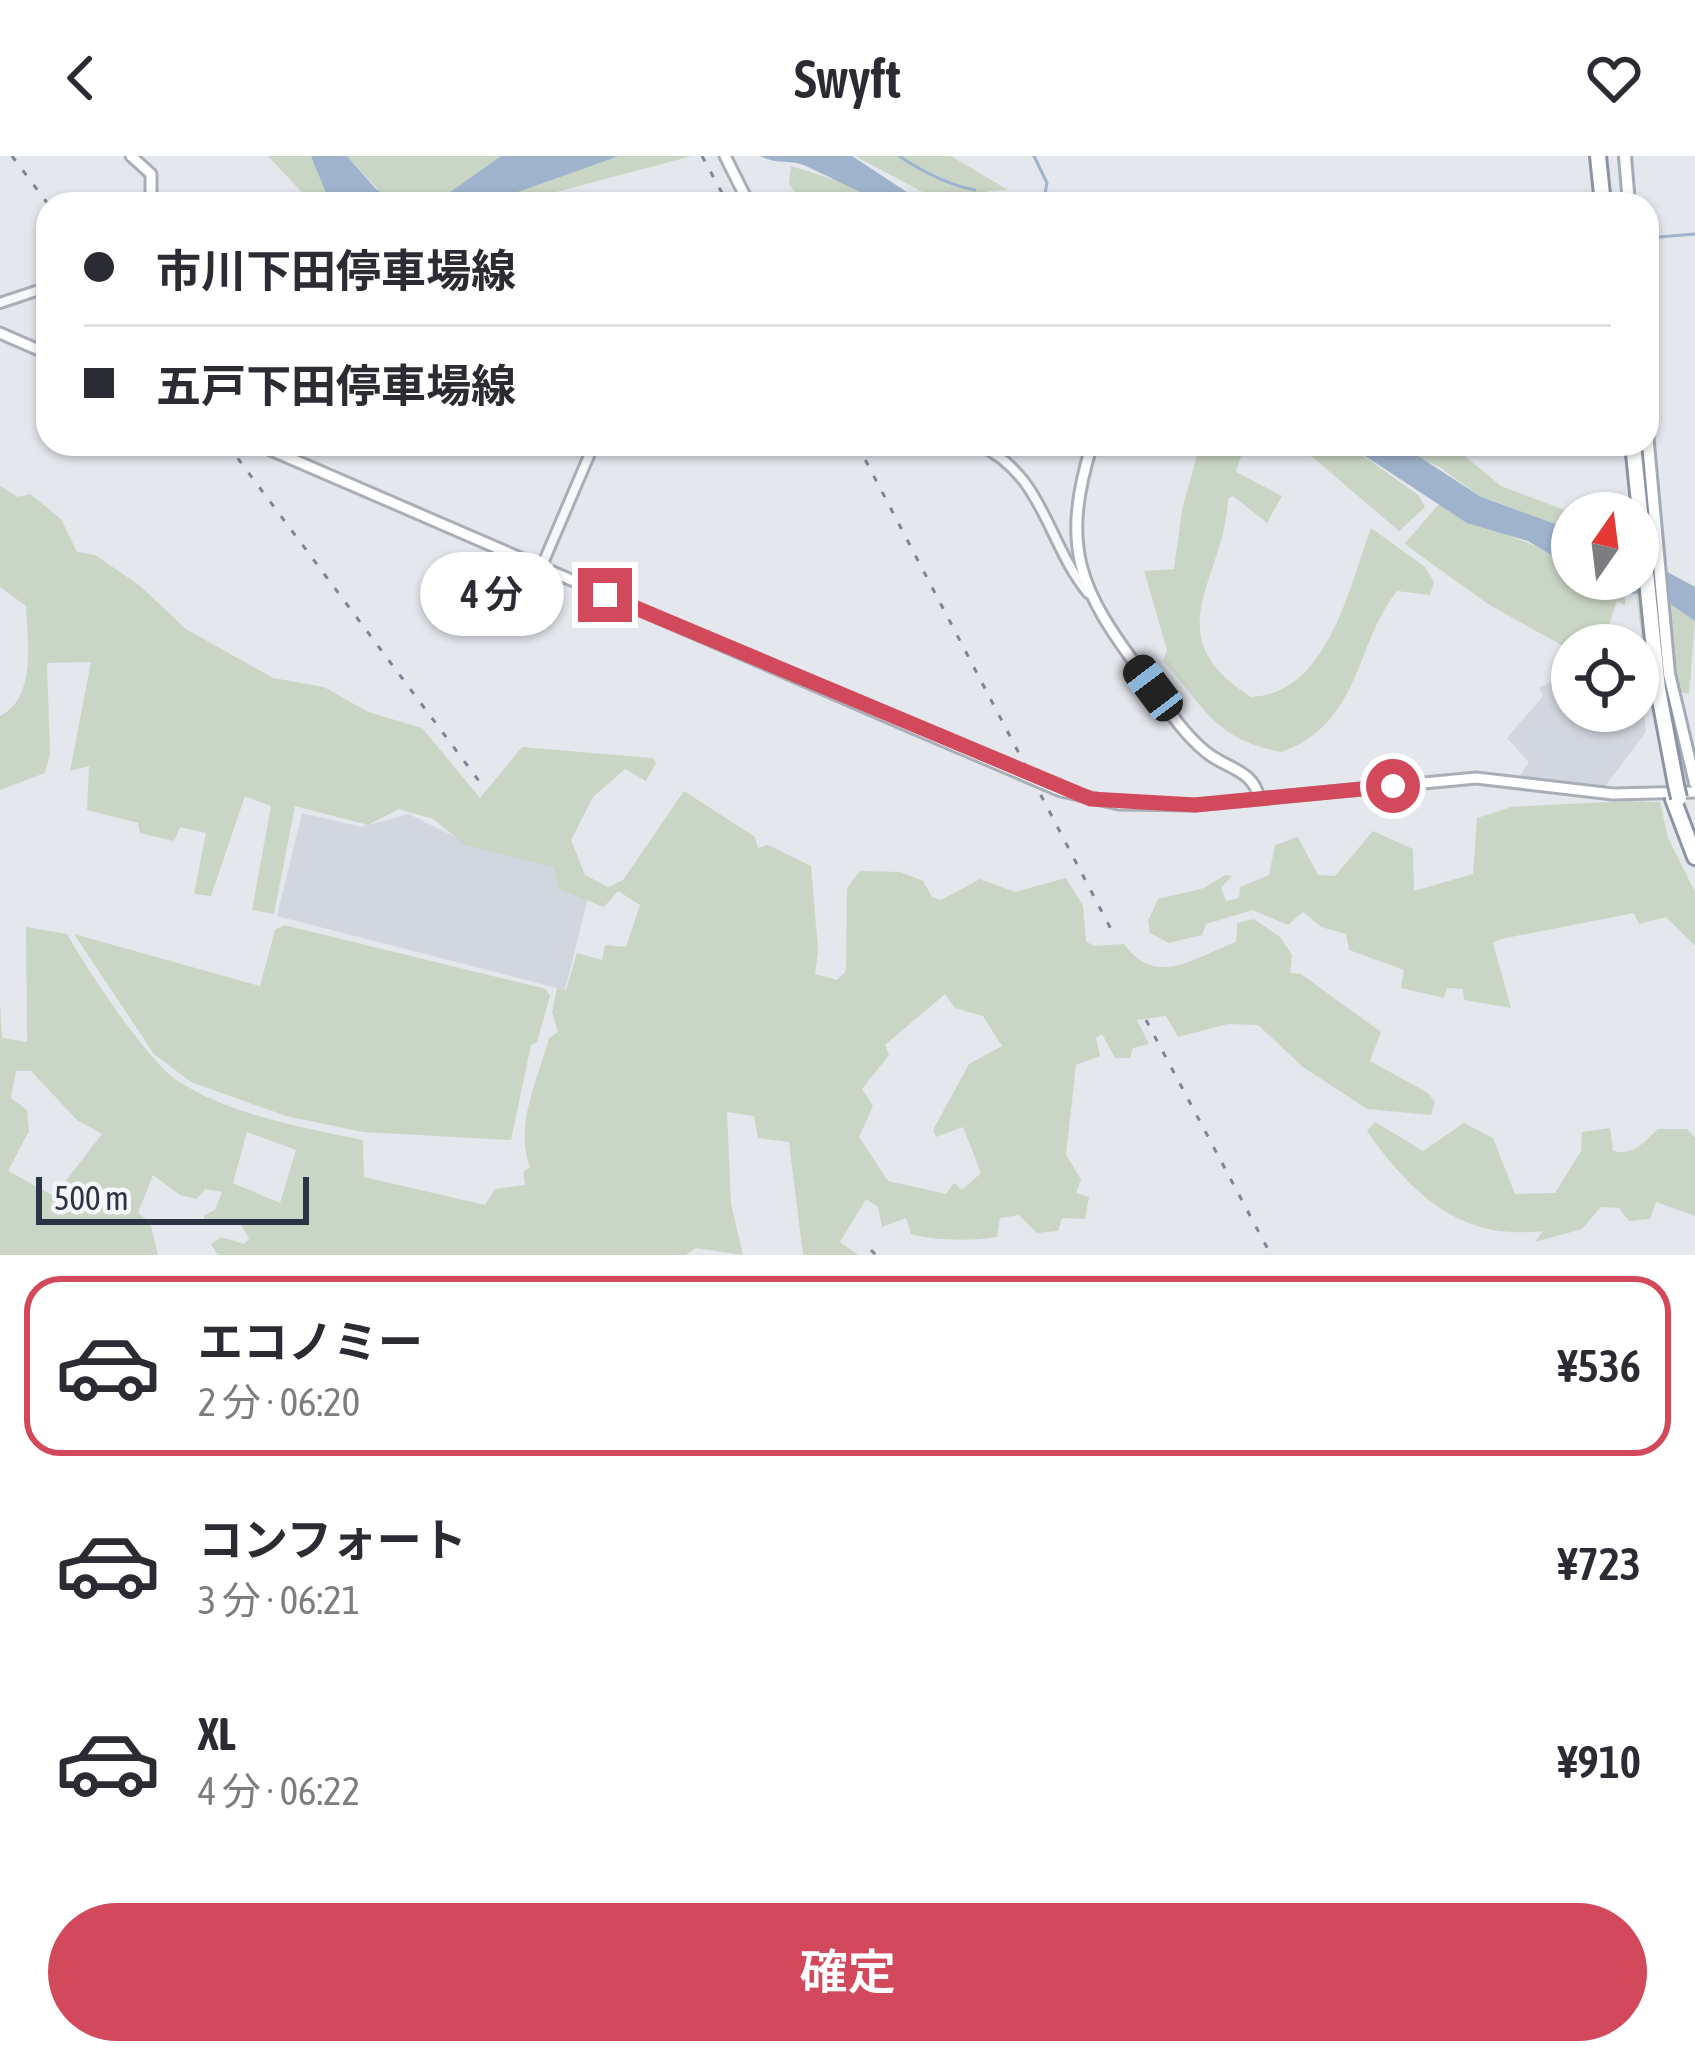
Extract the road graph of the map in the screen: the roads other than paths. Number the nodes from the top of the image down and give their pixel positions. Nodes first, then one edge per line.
1 (131, 156) edge
2 (724, 156) edge
3 (1625, 156) edge
4 (1602, 157) edge
5 (151, 192) edge
6 (743, 192) edge
7 (1604, 192) edge
8 (1605, 192) edge
9 (1627, 192) edge
10 (36, 291) edge
11 (0, 304) edge
12 (0, 333) edge
13 (36, 349) edge
14 (284, 456) edge
15 (589, 456) edge
16 (995, 456) edge
17 (1089, 456) edge
18 (1634, 456) edge
19 (1634, 456) edge
20 (1636, 456) edge
21 (1634, 492) edge
22 (1639, 492) edge
23 (1649, 492) edge
24 (1069, 548) junction
25 (541, 568) junction
26 (1651, 600) edge
27 (1661, 690) junction
28 (1695, 783) edge
29 (1674, 792) junction
30 (1695, 792) edge
31 (1259, 798) junction
32 (1695, 844) edge
33 (1695, 856) edge

1 - 5 main road
2 - 6 main road
3 - 9 main road
4 - 7 highway
4 - 8 highway
10 - 11 street
12 - 13 main road
14 - 25 main road
15 - 25 street
16 - 24 street
17 - 24 main road
18 - 21 highway
19 - 22 highway
20 - 23 main road
24 - 31 main road
25 - 31 main road, bridge
26 - 27 highway
27 - 28 main road
27 - 29 highway
29 - 32 highway
29 - 33 highway
30 - 31 main road

